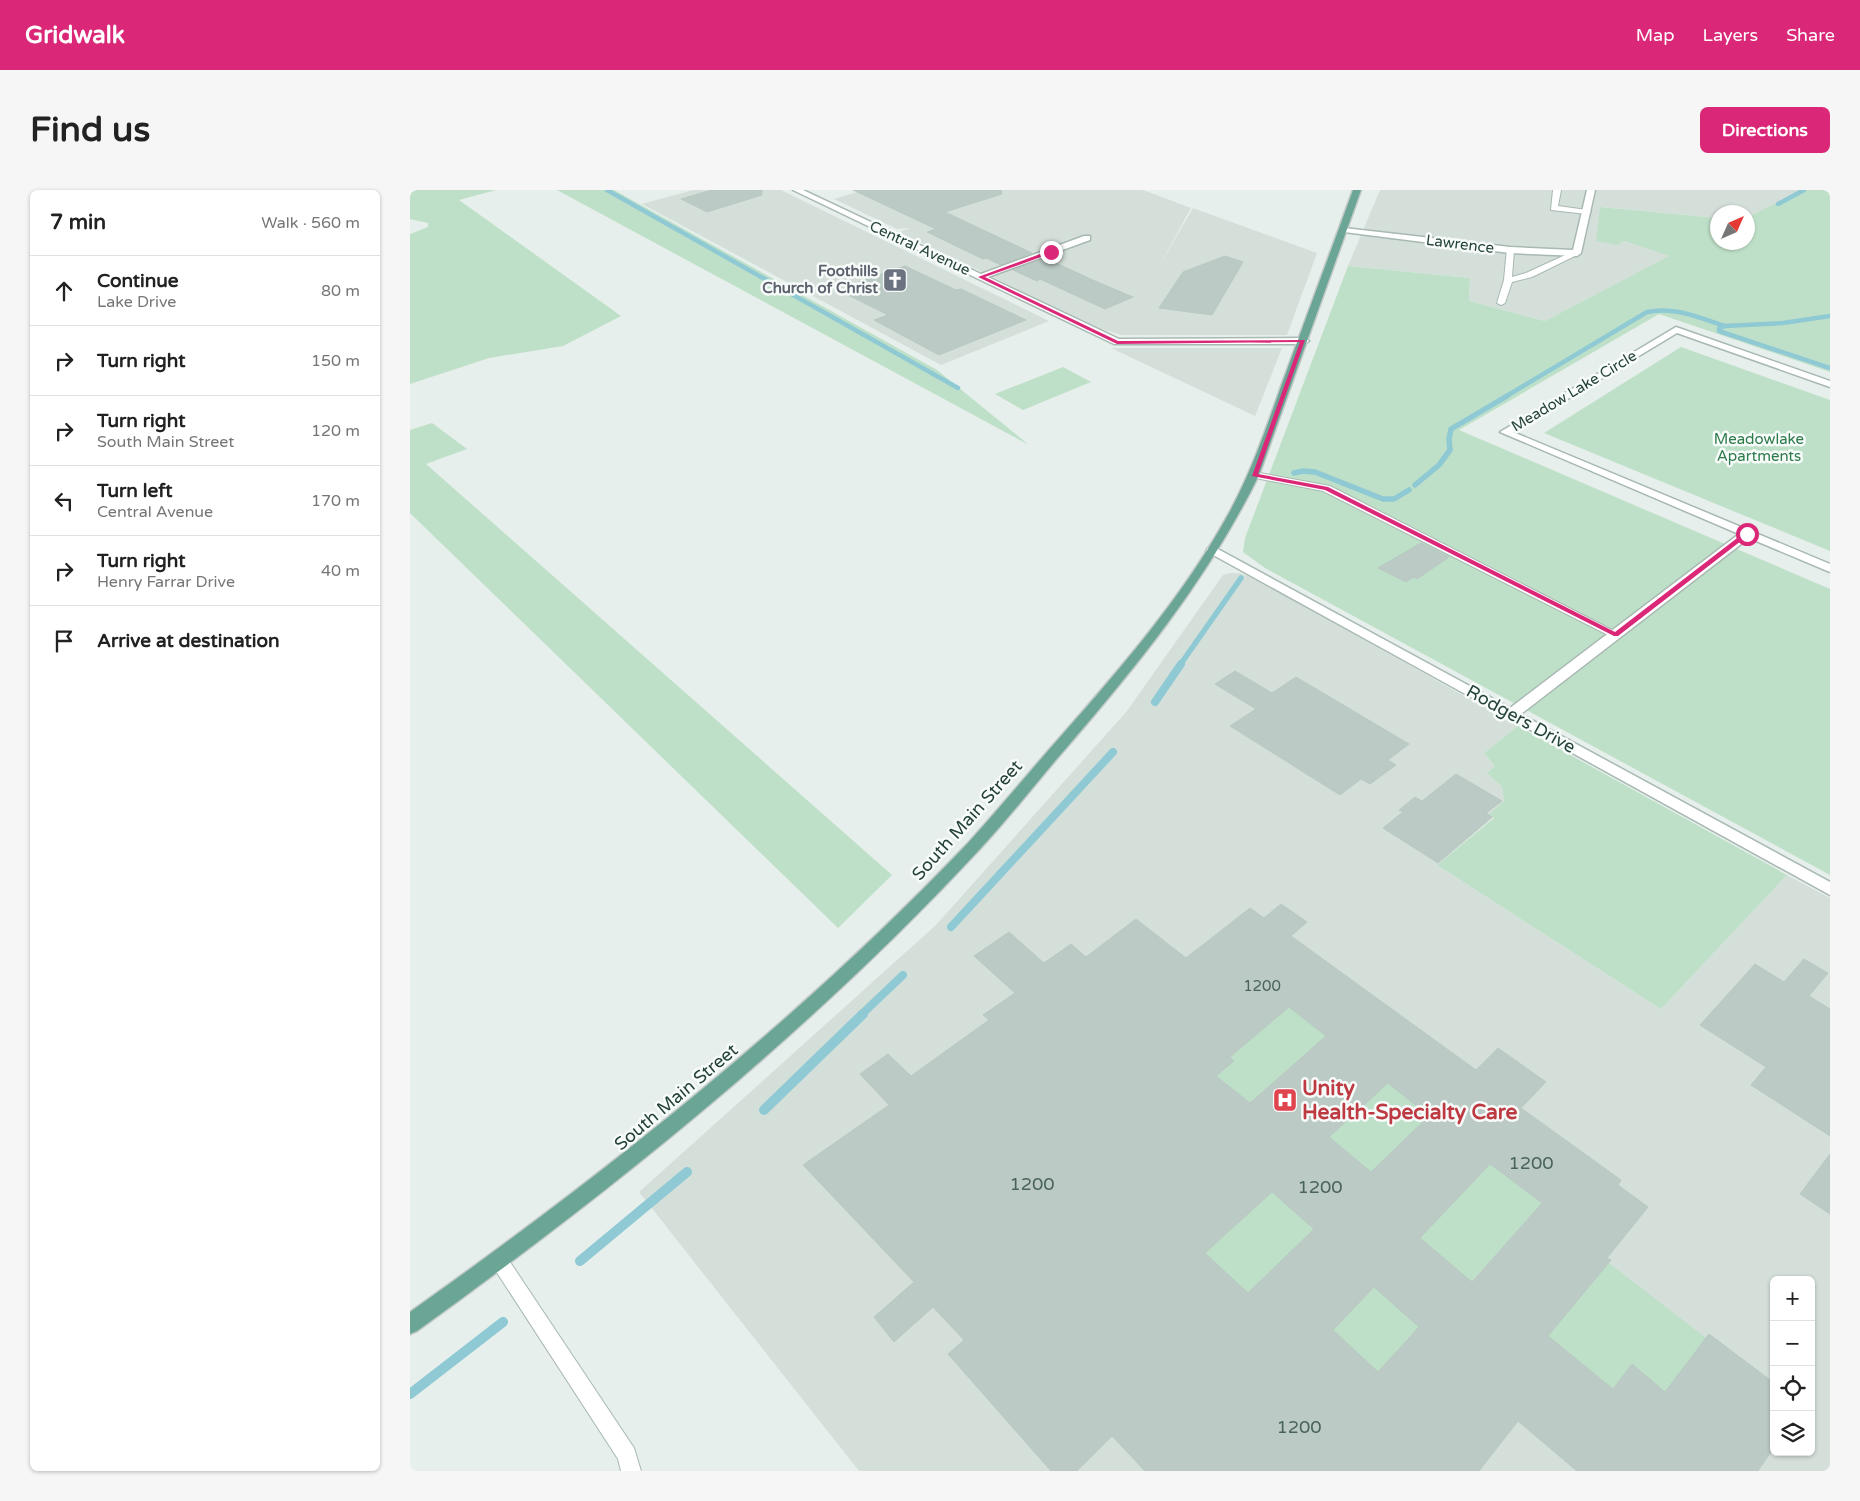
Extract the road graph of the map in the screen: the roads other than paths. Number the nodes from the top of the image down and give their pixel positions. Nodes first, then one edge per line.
1 (798, 190) edge
2 (1357, 190) edge
3 (1557, 190) edge
4 (1591, 190) edge
5 (1587, 212) junction
6 (1344, 230) junction
7 (1088, 238) dead end
8 (1510, 250) junction
9 (1576, 253) junction
10 (980, 277) junction
11 (1508, 280) junction
12 (1500, 303) dead end
13 (1304, 341) junction
14 (1830, 384) edge
15 (1254, 475) junction
16 (1747, 534) junction
17 (1212, 551) junction
18 (1830, 568) edge
19 (1616, 635) junction
20 (1512, 714) junction
21 (1830, 889) edge
22 (500, 1262) junction
23 (410, 1324) edge
24 (631, 1471) edge

1 - 10 street, Central Avenue
2 - 6 main road, South Main Street
3 - 5 lane
4 - 5 street
5 - 9 street
6 - 8 street, Lawrence
6 - 13 main road, South Main Street
7 - 10 street
8 - 9 street, Lawrence
8 - 11 lane
9 - 11 lane
10 - 13 street, Central Avenue
11 - 12 lane
13 - 15 main road, South Main Street
14 - 16 street, Meadow Lake Circle
15 - 17 main road, South Main Street
15 - 19 lane
16 - 18 street, Meadow Lake Circle
16 - 19 street
17 - 20 street, Rodgers Drive
17 - 22 main road, South Main Street
19 - 20 street
20 - 21 street, Rodgers Drive
22 - 23 main road, South Main Street
22 - 24 lane

